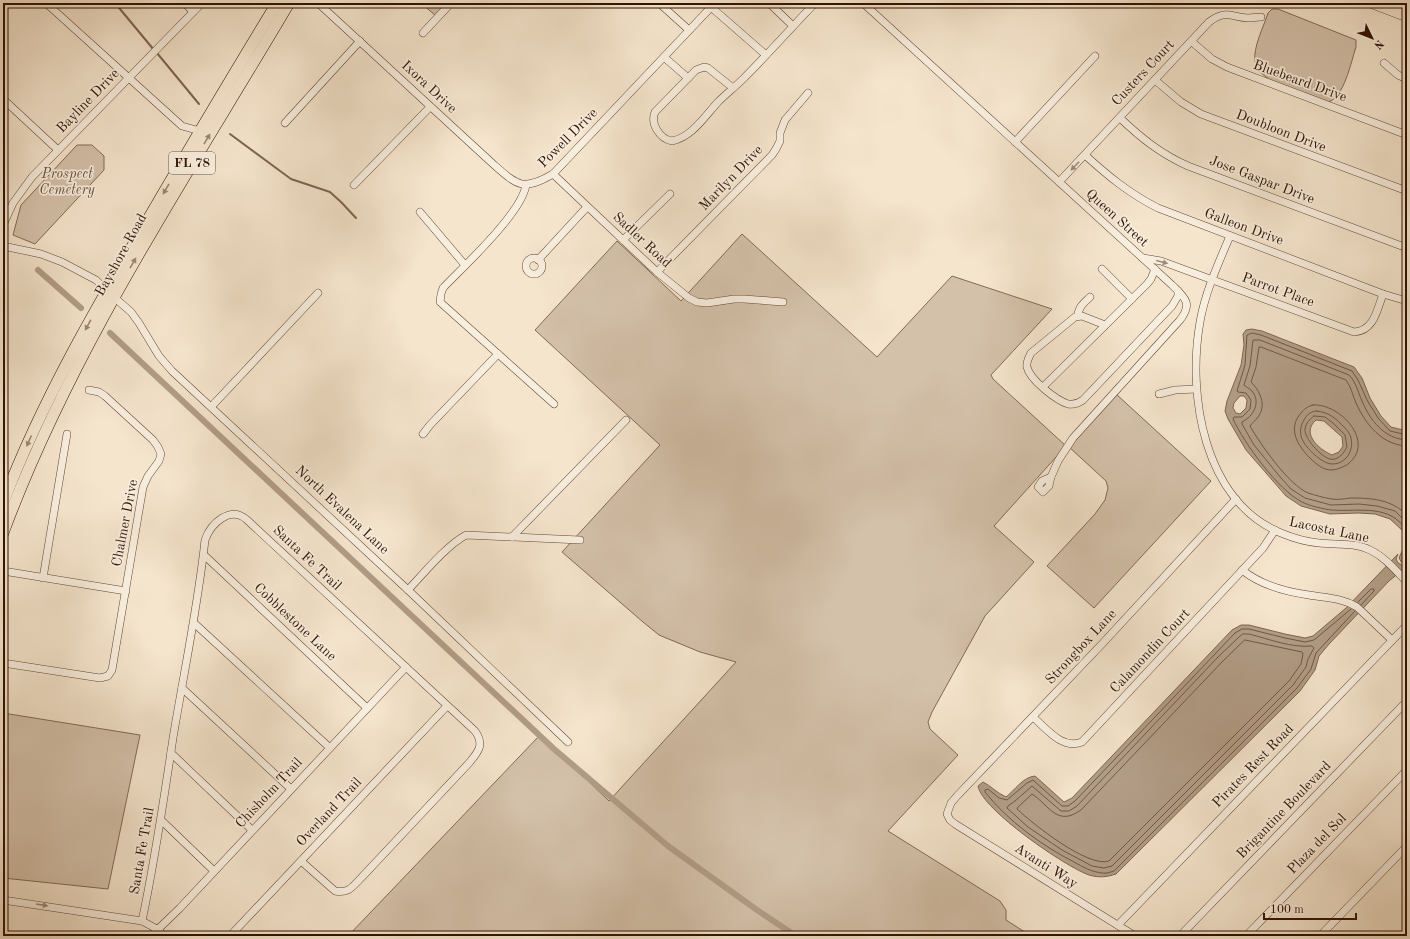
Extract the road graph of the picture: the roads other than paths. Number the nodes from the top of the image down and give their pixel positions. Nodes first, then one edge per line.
1 (46, 3) edge
2 (186, 3) edge
3 (202, 3) edge
4 (277, 3) edge
5 (284, 3) edge
6 (289, 3) edge
7 (318, 3) edge
8 (451, 3) edge
9 (659, 3) edge
10 (769, 3) edge
11 (815, 3) edge
12 (863, 3) edge
13 (1373, 3) edge
14 (713, 5) edge
15 (193, 12) junction
16 (1407, 16) edge
17 (1261, 17) dead end
18 (793, 26) junction
19 (689, 30) junction
20 (423, 34) dead end
21 (360, 41) junction
22 (1191, 41) junction
23 (766, 55) junction
24 (1096, 56) dead end
25 (664, 57) junction
26 (1384, 63) dead end
27 (128, 78) junction
28 (688, 78) junction
29 (1407, 79) edge
30 (1155, 80) junction
31 (734, 88) junction
32 (808, 93) dead end
33 (233, 96) junction
34 (3, 99) edge
35 (430, 106) junction
36 (1120, 118) junction
37 (285, 123) dead end
38 (200, 131) junction
39 (1407, 135) edge
40 (1015, 142) junction
41 (58, 150) junction
42 (1085, 155) junction
43 (553, 174) junction
44 (1059, 182) junction
45 (354, 184) dead end
46 (526, 185) junction
47 (1407, 191) edge
48 (670, 194) dead end
49 (587, 207) junction
50 (420, 212) dead end
51 (3, 225) edge
52 (1230, 236) junction
53 (623, 240) junction
54 (3, 246) edge
55 (1407, 248) edge
56 (1142, 258) junction
57 (538, 260) dead end
58 (465, 265) junction
59 (1102, 269) dead end
60 (1155, 270) junction
61 (658, 272) junction
62 (1213, 280) junction
63 (1178, 291) junction
64 (318, 293) dead end
65 (110, 294) junction
66 (1383, 294) junction
67 (1090, 296) dead end
68 (1132, 299) junction
69 (783, 302) dead end
70 (1407, 302) edge
71 (1078, 316) junction
72 (1105, 325) junction
73 (498, 354) junction
74 (1043, 387) junction
75 (1196, 389) junction
76 (89, 390) dead end
77 (1160, 394) dead end
78 (554, 404) dead end
79 (211, 407) junction
80 (626, 420) dead end
81 (67, 434) dead end
82 (423, 434) dead end
83 (1051, 477) dead end
84 (1236, 499) junction
85 (3, 503) edge
86 (1275, 530) junction
87 (3, 533) edge
88 (512, 538) junction
89 (580, 540) dead end
90 (204, 555) junction
91 (1242, 570) junction
92 (3, 571) edge
93 (43, 578) junction
94 (1407, 582) edge
95 (408, 590) junction
96 (126, 591) junction
97 (194, 623) junction
98 (1407, 624) edge
99 (1392, 640) junction
100 (3, 663) edge
101 (406, 667) junction
102 (182, 688) junction
103 (1407, 702) edge
104 (447, 706) junction
105 (367, 708) junction
106 (1033, 717) junction
107 (568, 742) dead end
108 (330, 748) junction
109 (172, 753) junction
110 (1407, 770) edge
111 (291, 789) junction
112 (947, 814) joint
113 (161, 820) junction
114 (252, 830) junction
115 (1407, 846) edge
116 (301, 861) junction
117 (214, 871) junction
118 (3, 900) edge
119 (140, 921) junction
120 (1118, 925) junction
121 (157, 930) junction
122 (151, 936) edge
123 (164, 936) edge
124 (230, 936) edge
125 (1135, 936) edge
126 (1180, 936) edge
127 (1246, 936) edge
128 (1320, 936) edge

1 - 27 street
2 - 15 street
3 - 15 street, Bayline Drive
4 - 38 main road, Bayshore Road / FL 78
5 - 33 main road
6 - 33 main road, Bayshore Road / FL 78
7 - 21 street, Ixora Drive
8 - 20 street
9 - 19 street
10 - 18 street
11 - 18 street
12 - 40 street, Queen Street
13 - 16 main road
14 - 19 street, Powell Drive
14 - 23 street
15 - 27 street, Bayline Drive
17 - 22 street, Custers Court
18 - 23 street
19 - 25 street, Powell Drive
21 - 35 street, Ixora Drive
21 - 37 street
22 - 30 street, Custers Court
22 - 39 street, Bluebeard Drive
23 - 31 street
24 - 40 street
25 - 28 street
25 - 43 street, Powell Drive
26 - 29 street
27 - 38 street
27 - 41 street, Bayline Drive
28 - 31 street
28 - 31 street
30 - 36 street, Custers Court
30 - 47 street, Doubloon Drive
32 - 61 street, Marilyn Drive
65 -> 33 main road, Bayshore Road / FL 78
34 - 41 street
35 - 45 street
35 - 46 street, Ixora Drive
36 - 42 street, Custers Court
36 - 55 street, Jose Gaspar Drive
38 -> 65 main road, Bayshore Road / FL 78
40 - 44 street, Queen Street
41 - 51 street, Bayline Drive
42 -> 44 street, Custers Court
42 - 52 street, Galleon Drive
43 - 46 street, Powell Drive
43 - 49 street, Sadler Road
44 - 56 street, Queen Street
46 - 58 street
48 - 53 street
49 - 53 street, Sadler Road
49 - 57 street
50 - 58 street
52 - 62 street, Lacosta Lane
52 - 66 street, Galleon Drive
53 - 61 street, Sadler Road
54 - 65 street, North Evalena Lane
56 - 60 street, Queen Street
56 -> 62 street, Parrot Place
58 - 73 street
59 - 68 street
60 - 63 street, Queen Street
60 - 68 street
61 - 69 street, Sadler Road
62 - 66 street, Parrot Place
62 - 75 street, Lacosta Lane
63 - 74 street
63 - 83 street, Queen Street
64 - 79 street
65 - 79 street, North Evalena Lane
65 -> 85 main road, Bayshore Road / FL 78
65 - 87 main road, Bayshore Road / FL 78
66 - 70 street, Galleon Drive
67 - 71 street
68 - 72 street
71 - 72 street
71 - 74 street
72 - 74 street
73 - 78 street
73 - 82 street
75 - 77 street
75 - 84 street, Lacosta Lane
76 - 96 street, Chalmer Drive
79 - 95 street, North Evalena Lane
80 - 88 street
81 - 93 street
84 - 86 street, Lacosta Lane
84 - 106 street, Strongbox Lane
86 - 91 street, Calamondin Court
86 - 94 street, Lacosta Lane
88 - 89 street
88 - 95 street
90 - 97 street, Santa Fe Trail
90 - 101 street, Santa Fe Trail
90 - 105 street, Cobblestone Lane
91 - 99 street
91 - 106 street, Calamondin Court
92 - 93 street
93 - 96 street
95 - 107 street, North Evalena Lane
96 - 100 street, Chalmer Drive
97 - 102 street, Santa Fe Trail
97 - 108 street
98 - 99 street, Pirates Rest Road
99 - 120 street, Pirates Rest Road
101 - 104 street, Santa Fe Trail
101 - 105 street, Chisholm Trail
102 - 109 street, Santa Fe Trail
102 - 111 street
103 - 126 street, Brigantine Boulevard
104 - 116 street, Overland Trail
104 - 116 street, Santa Fe Trail
105 - 108 street, Chisholm Trail
106 - 112 street, Strongbox Lane
108 - 111 street, Chisholm Trail
109 - 113 street, Santa Fe Trail
109 - 114 street
110 - 127 street, Plaza del Sol
111 - 114 street, Chisholm Trail
112 - 120 street, Avanti Way
113 - 117 street
113 - 119 street, Santa Fe Trail
114 - 117 street, Chisholm Trail
115 - 128 street
116 - 124 street, Overland Trail
117 - 121 street, Chisholm Trail
118 -> 119 street
119 - 121 street
120 - 125 street, Avanti Way
121 - 122 street, Chisholm Trail
121 - 123 street

